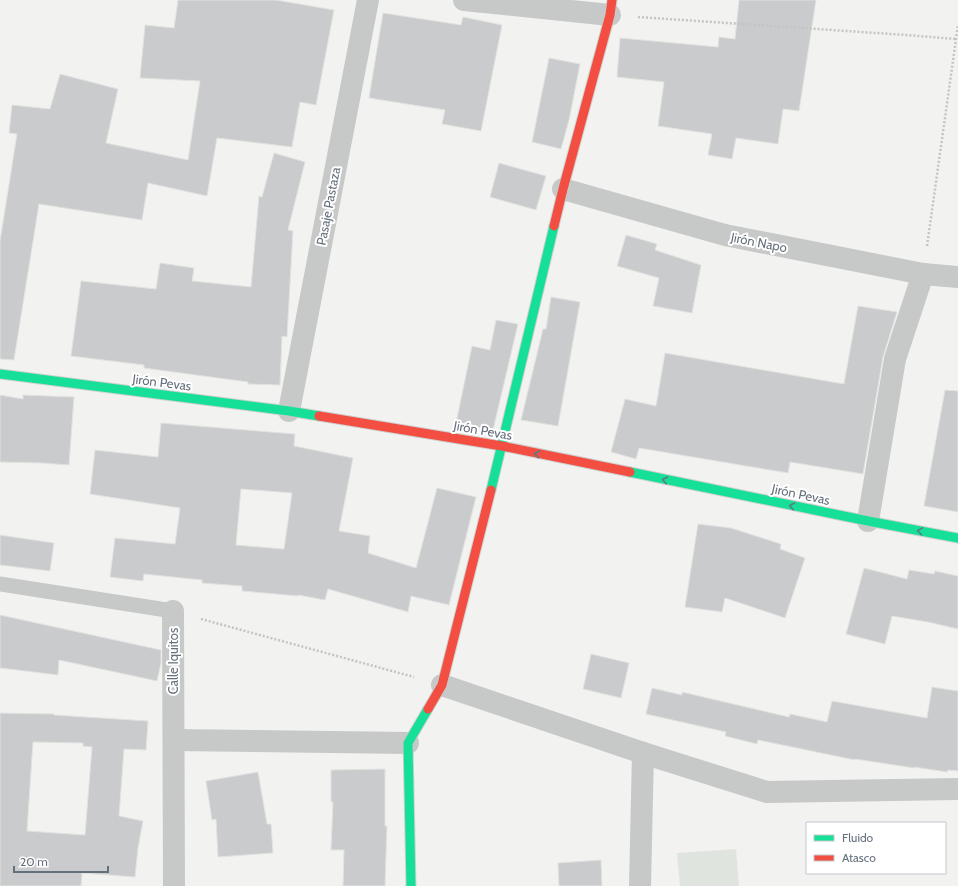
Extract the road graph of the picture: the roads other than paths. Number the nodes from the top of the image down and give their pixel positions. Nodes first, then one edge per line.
1 (368, 0) edge
2 (464, 0) edge
3 (611, 7) edge
4 (563, 189) junction
5 (923, 274) junction
6 (958, 277) edge
7 (0, 374) edge
8 (289, 411) junction
9 (502, 446) junction
10 (868, 521) junction
11 (958, 538) edge
12 (0, 584) edge
13 (173, 611) joint
14 (442, 685) junction
15 (174, 740) junction
16 (408, 743) junction
17 (643, 753) junction
18 (958, 789) edge
19 (174, 886) edge
20 (412, 886) edge
21 (640, 886) edge

1 - 8 street, Pasaje Pastaza
2 - 3 street
3 - 4 street
4 - 5 street, Jirón Napo
4 - 9 street
5 - 6 street, Jirón Napo
5 - 10 street
7 - 8 street, Jirón Pevas
8 - 9 street, Jirón Pevas
10 -> 9 street, Jirón Pevas
9 - 14 street
11 -> 10 street, Jirón Pevas
12 - 13 lane, Calle Iquitos
13 - 15 street, Calle Iquitos
14 - 16 street
14 - 17 street
15 - 16 street
15 - 19 street, Calle Iquitos
16 - 20 street
17 - 18 street
17 - 21 street

